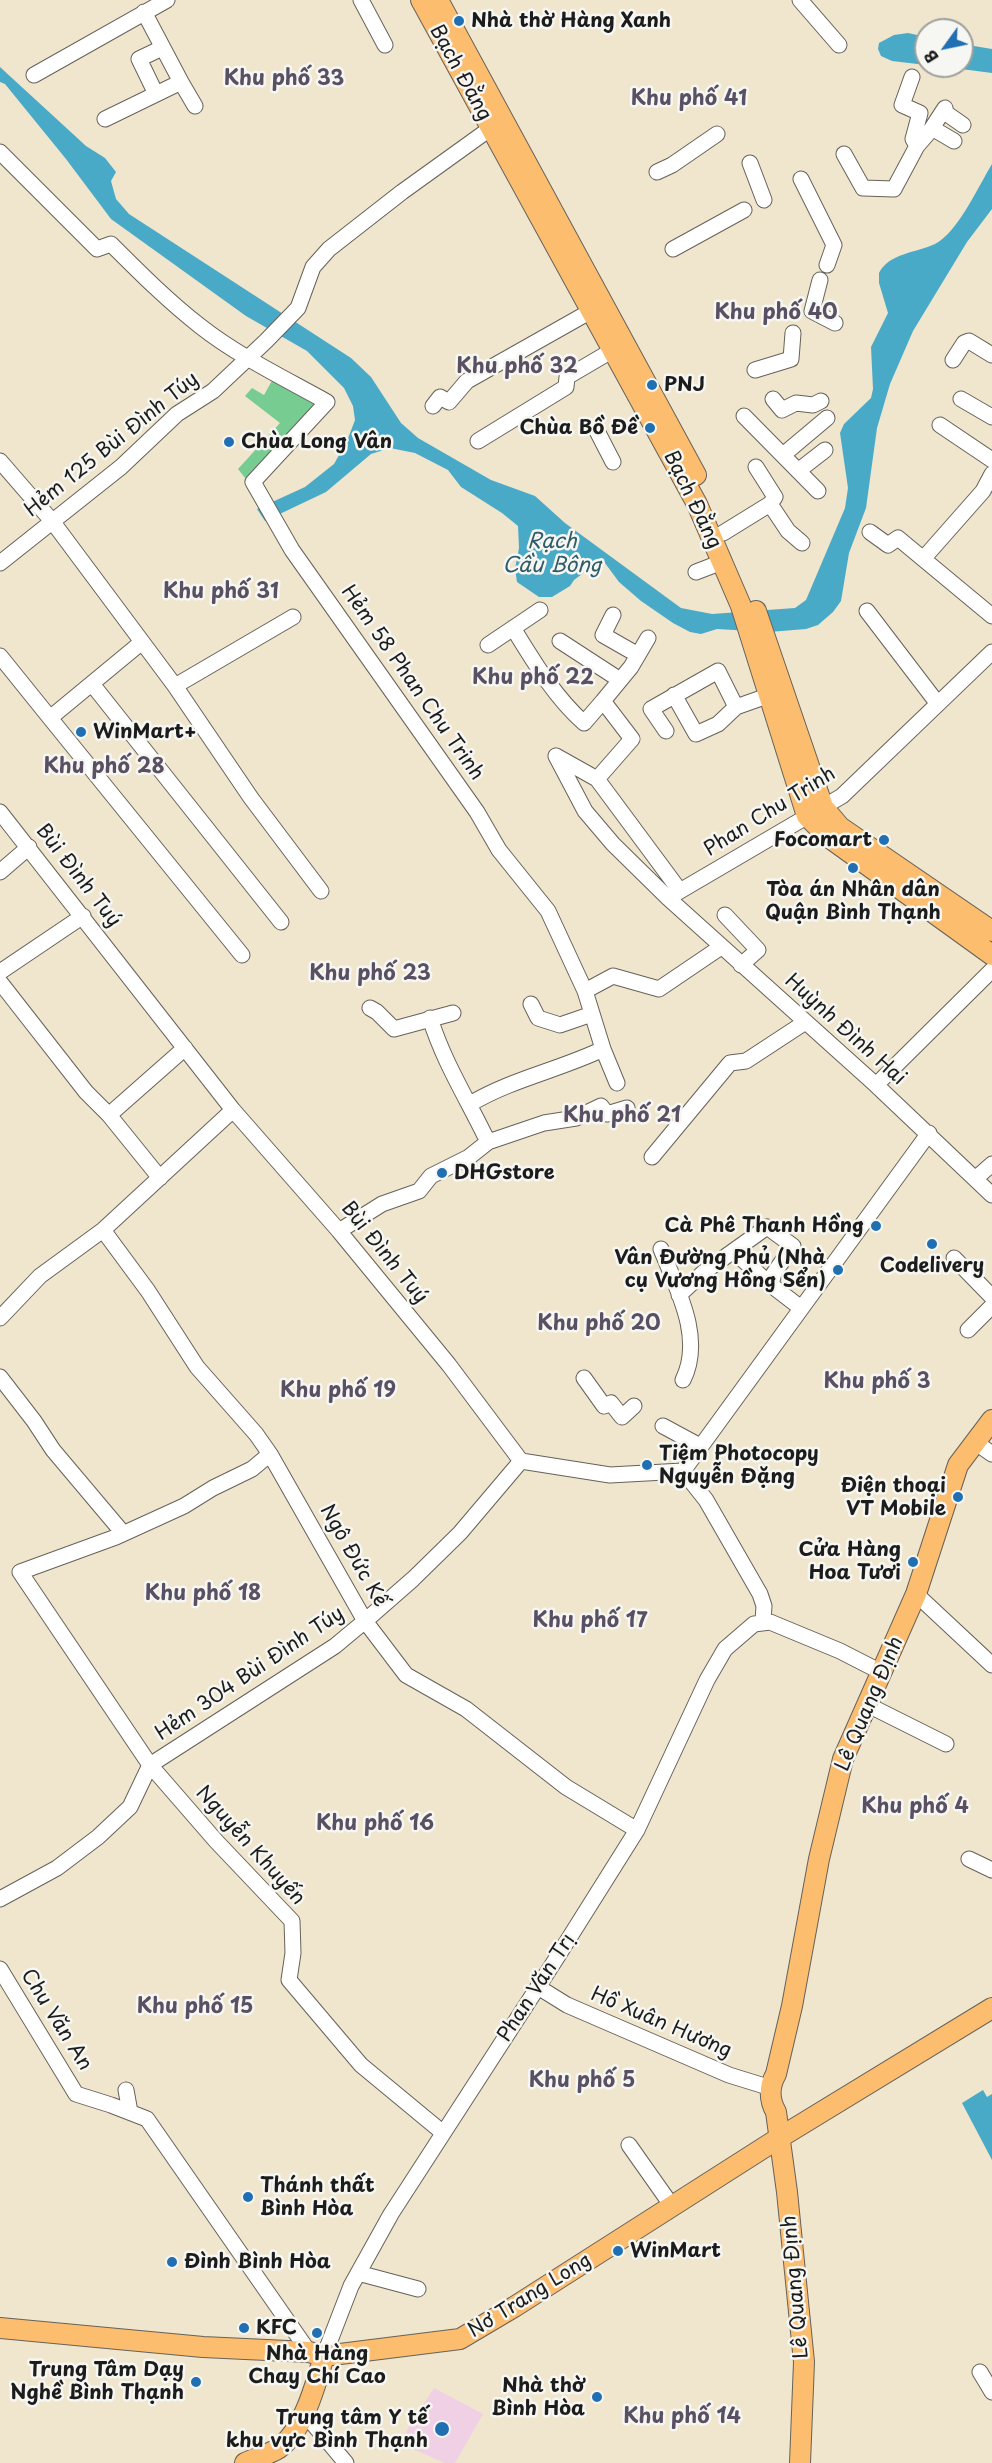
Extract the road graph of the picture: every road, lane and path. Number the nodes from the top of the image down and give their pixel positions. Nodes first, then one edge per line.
1 (167, 0) edge
2 (360, 0) edge
3 (421, 0) edge
4 (438, 0) edge
5 (800, 0) edge
6 (144, 12) junction
7 (385, 45) dead end
8 (839, 45) dead end
9 (162, 48) junction
10 (34, 75) dead end
11 (912, 77) dead end
12 (181, 82) junction
13 (156, 94) junction
14 (195, 106) dead end
15 (105, 119) dead end
16 (498, 125) junction
17 (963, 125) dead end
18 (932, 128) junction
19 (717, 134) dead end
20 (954, 141) dead end
21 (917, 146) junction
22 (0, 152) edge
23 (844, 154) dead end
24 (750, 163) dead end
25 (657, 172) dead end
26 (801, 179) dead end
27 (764, 200) dead end
28 (744, 210) dead end
29 (673, 249) dead end
30 (827, 265) dead end
31 (820, 280) dead end
32 (598, 308) junction
33 (835, 323) dead end
34 (793, 333) dead end
35 (613, 350) junction
36 (992, 355) edge
37 (249, 358) junction
38 (953, 360) dead end
39 (754, 370) dead end
40 (773, 399) dead end
41 (961, 399) dead end
42 (821, 401) dead end
43 (433, 406) dead end
44 (744, 416) dead end
45 (992, 417) edge
46 (827, 418) dead end
47 (940, 424) dead end
48 (597, 430) dead end
49 (478, 441) dead end
50 (825, 450) dead end
51 (783, 455) junction
52 (992, 460) edge
53 (0, 461) edge
54 (613, 462) dead end
55 (756, 466) dead end
56 (798, 471) junction
57 (992, 474) edge
58 (818, 491) dead end
59 (770, 504) junction
60 (52, 521) junction
61 (870, 532) dead end
62 (723, 533) junction
63 (802, 543) dead end
64 (923, 559) junction
65 (722, 562) junction
66 (0, 563) edge
67 (696, 572) dead end
68 (747, 604) junction
69 (540, 610) dead end
70 (867, 611) dead end
71 (614, 615) dead end
72 (992, 616) edge
73 (293, 617) dead end
74 (513, 628) junction
75 (648, 638) dead end
76 (560, 641) dead end
77 (759, 641) junction
78 (142, 642) junction
79 (488, 645) dead end
80 (992, 652) edge
81 (638, 655) junction
82 (0, 656) edge
83 (620, 680) junction
84 (92, 684) junction
85 (175, 687) junction
86 (674, 695) junction
87 (770, 695) junction
88 (603, 700) junction
89 (938, 704) junction
90 (736, 707) junction
91 (50, 718) junction
92 (666, 731) dead end
93 (597, 779) junction
94 (0, 812) edge
95 (815, 812) junction
96 (29, 847) junction
97 (0, 872) edge
98 (321, 891) dead end
99 (674, 895) junction
100 (725, 915) dead end
101 (83, 916) junction
102 (281, 922) dead end
103 (992, 931) edge
104 (721, 946) junction
105 (242, 955) dead end
106 (992, 955) edge
107 (741, 965) junction
108 (992, 970) edge
109 (0, 972) edge
110 (0, 982) edge
111 (585, 991) junction
112 (531, 1004) dead end
113 (370, 1008) dead end
114 (453, 1013) dead end
115 (592, 1014) junction
116 (430, 1018) junction
117 (804, 1023) junction
118 (186, 1048) junction
119 (603, 1049) junction
120 (616, 1083) dead end
121 (876, 1085) junction
122 (470, 1104) junction
123 (627, 1108) dead end
124 (233, 1110) junction
125 (109, 1115) junction
126 (929, 1133) junction
127 (488, 1142) junction
128 (651, 1157) dead end
129 (992, 1164) edge
130 (160, 1178) junction
131 (975, 1179) junction
132 (992, 1195) edge
133 (103, 1230) junction
134 (339, 1231) junction
135 (661, 1249) dead end
136 (742, 1258) dead end
137 (954, 1258) dead end
138 (771, 1285) junction
139 (679, 1295) junction
140 (992, 1297) edge
141 (992, 1306) edge
142 (801, 1308) junction
143 (0, 1318) edge
144 (968, 1330) dead end
145 (0, 1377) edge
146 (584, 1378) dead end
147 (683, 1380) dead end
148 (634, 1406) dead end
149 (992, 1420) edge
150 (663, 1426) dead end
151 (975, 1442) junction
152 (700, 1446) junction
153 (270, 1454) junction
154 (992, 1454) edge
155 (521, 1461) junction
156 (683, 1471) junction
157 (123, 1533) junction
158 (916, 1594) junction
159 (365, 1621) junction
160 (763, 1621) junction
161 (992, 1665) edge
162 (883, 1673) junction
163 (868, 1705) junction
164 (946, 1744) dead end
165 (150, 1765) junction
166 (637, 1830) junction
167 (969, 1859) dead end
168 (992, 1868) edge
169 (0, 1899) edge
170 (0, 1969) edge
171 (538, 1987) junction
172 (992, 2008) edge
173 (773, 2081) junction
174 (126, 2090) dead end
175 (130, 2112) junction
176 (442, 2132) junction
177 (779, 2138) junction
178 (629, 2145) dead end
179 (672, 2206) junction
180 (358, 2273) junction
181 (418, 2289) dead end
182 (0, 2328) edge
183 (316, 2354) junction
184 (980, 2372) dead end
185 (992, 2392) edge
186 (304, 2413) junction
187 (245, 2463) edge
188 (346, 2463) edge
189 (800, 2463) edge

1 - 6 street
2 - 7 street
3 - 16 main road, Bạch Đằng
4 - 16 main road, Bạch Đằng
5 - 8 street
6 - 9 street
6 - 10 street
9 - 12 street
9 - 13 street
11 - 21 street
12 - 13 street
12 - 14 street
13 - 15 street
16 - 32 main road, Bạch Đằng
16 - 37 street, Hẻm 125 Bùi Đình Túy
17 - 18 street
18 - 20 street
18 - 21 street
19 - 25 street
21 - 23 street
22 - 37 street
24 - 27 street
26 - 30 street
28 - 29 street
31 - 33 street
32 - 35 main road, Bạch Đằng
32 - 43 street
32 - 62 main road, Bạch Đằng
34 - 39 street
35 - 49 street
35 - 65 main road, Bạch Đằng
36 - 38 street
37 - 60 street, Hẻm 125 Bùi Đình Túy
37 - 111 street, Hẻm 58 Phan Chu Trinh
40 - 42 street
41 - 45 street
44 - 51 street
46 - 51 street
47 - 52 street
48 - 54 street
50 - 56 street
51 - 56 street
53 - 60 street
55 - 59 street
56 - 58 street
57 - 64 street
59 - 62 street
59 - 63 street
60 - 66 street, Hẻm 125 Bùi Đình Túy
60 - 78 street
61 - 64 street
62 - 68 main road, Bạch Đằng
64 - 72 street
65 - 67 street
65 - 68 main road, Bạch Đằng
68 - 77 main road, Bạch Đằng
69 - 74 street
70 - 89 street
71 - 81 street
73 - 85 street
74 - 79 street
74 - 88 street
75 - 81 street
76 - 83 street
77 - 87 main road, Bạch Đằng
77 - 95 main road, Bạch Đằng
78 - 84 street
78 - 85 street
80 - 89 street, Phan Chu Trinh
81 - 83 street
82 - 91 street
83 - 88 street
84 - 91 street
84 - 102 street
85 - 98 street
86 - 90 street
86 - 90 street
86 - 92 street
87 - 90 street
87 - 95 main road, Bạch Đằng
88 - 93 street
89 - 95 street, Phan Chu Trinh
91 - 105 street
93 - 99 street
93 - 99 street
94 - 96 street, Bùi Đình Tuý
95 - 99 street, Phan Chu Trinh
95 - 103 main road, Bạch Đằng
95 - 106 main road, Bạch Đằng
96 - 97 street
96 - 101 street, Bùi Đình Tuý
99 - 104 street, Huỳnh Đình Hai
100 - 107 street
101 - 109 street
101 - 118 street, Bùi Đình Tuý
104 - 107 street, Huỳnh Đình Hai
104 - 111 street
107 - 117 street, Huỳnh Đình Hai
108 - 121 street
110 - 125 street
111 - 115 street, Hẻm 58 Phan Chu Trinh
112 - 115 street
113 - 116 street
114 - 116 street
115 - 119 street, Hẻm 58 Phan Chu Trinh
116 - 122 street
117 - 121 street, Huỳnh Đình Hai
117 - 128 street
118 - 124 street, Bùi Đình Tuý
118 - 125 street
119 - 120 street, Hẻm 58 Phan Chu Trinh
119 - 122 street
121 - 126 street, Huỳnh Đình Hai
122 - 127 street
123 - 127 street
124 - 130 street
124 - 134 street, Bùi Đình Tuý
125 - 130 street
126 - 131 street, Huỳnh Đình Hai
126 - 142 street
127 - 134 street
129 - 131 street
130 - 133 street
131 - 132 street, Huỳnh Đình Hai
133 - 143 street
133 - 153 street, Ngô Đức Kế
134 - 155 street, Bùi Đình Tuý
135 - 139 street
136 - 138 street
137 - 140 street
138 - 139 street
138 - 142 street
139 - 147 street
141 - 144 street
142 - 152 street
145 - 157 street
146 - 148 street
149 - 151 main road, Lê Quang Định
150 - 152 street
151 - 154 street
151 - 158 main road, Lê Quang Định
152 - 156 street
153 - 157 street
153 - 159 street, Ngô Đức Kế
155 - 156 street
155 - 159 street, Hẻm 304 Bùi Đình Túy
156 - 160 street
157 - 165 street, Nguyễn Khuyến
158 - 161 street
158 - 162 main road, Lê Quang Định
159 - 165 street, Hẻm 304 Bùi Đình Túy
159 - 166 street, Ngô Đức Kế
160 - 162 street
160 - 166 street, Phan Văn Trị
162 - 163 main road, Lê Quang Định
163 - 164 street
163 - 173 main road, Lê Quang Định
165 - 169 street
165 - 176 street, Nguyễn Khuyến
166 - 171 street, Phan Văn Trị
167 - 168 street
170 - 175 street, Chu Văn An
171 - 173 street, Hồ Xuân Hương
171 - 176 street, Phan Văn Trị
172 - 177 main road, Nơ Trang Long
173 - 177 main road, Lê Quang Định
174 - 175 street
175 - 183 street, Chu Văn An
176 - 180 street, Phan Văn Trị
177 - 179 main road, Nơ Trang Long
177 - 189 main road, Lê Quang Định
178 - 179 street
179 - 183 main road, Nơ Trang Long
180 - 181 street
180 - 183 street, Phan Văn Trị
182 - 183 main road, Nơ Trang Long
183 - 186 main road, Phan Văn Trị
184 - 185 street
186 - 187 main road, Phan Văn Trị
186 - 188 street

